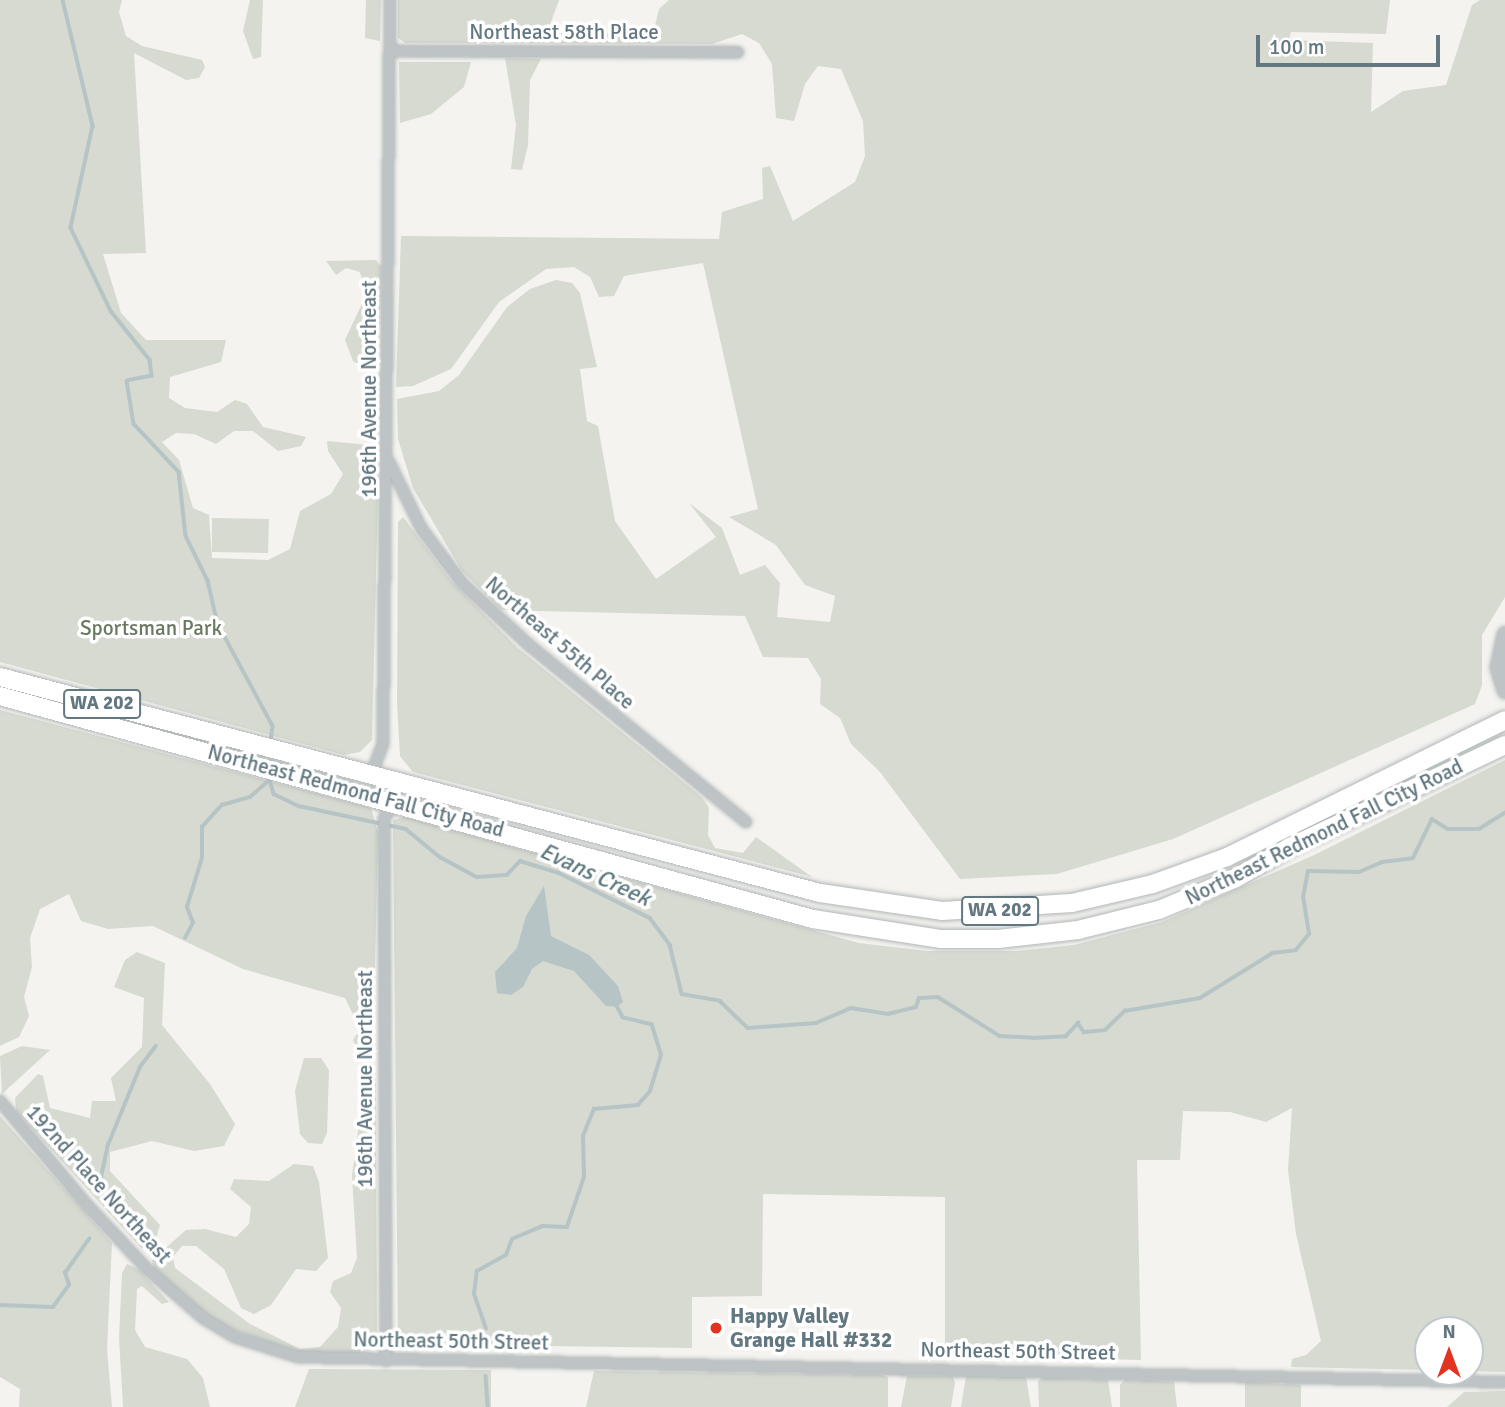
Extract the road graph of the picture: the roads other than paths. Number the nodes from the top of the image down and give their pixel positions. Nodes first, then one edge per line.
1 (390, 0) edge
2 (391, 51) junction
3 (738, 52) dead end
4 (388, 459) junction
5 (1505, 634) edge
6 (0, 677) edge
7 (1505, 691) edge
8 (0, 696) edge
9 (1505, 720) edge
10 (1505, 745) edge
11 (371, 775) junction
12 (341, 787) junction
13 (418, 788) junction
14 (394, 801) junction
15 (746, 822) dead end
16 (0, 1101) edge
17 (203, 1318) joint
18 (386, 1361) junction
19 (1505, 1382) edge

1 - 2 street, 196th Avenue Northeast
2 - 3 street, Northeast 58th Place
2 - 4 street, 196th Avenue Northeast
4 - 11 street, 196th Avenue Northeast
4 - 15 street, Northeast 55th Place
5 - 7 street
6 - 11 main road, Northeast Redmond Fall City Road / WA 202
8 - 12 main road, Northeast Redmond Fall City Road / WA 202
9 - 13 main road, Northeast Redmond Fall City Road / WA 202
10 - 14 main road, Northeast Redmond Fall City Road / WA 202
11 - 12 main road
11 - 13 main road, Northeast Redmond Fall City Road / WA 202
12 - 14 main road, Northeast Redmond Fall City Road / WA 202
13 - 14 main road
14 - 18 street, 196th Avenue Northeast
16 - 17 street, 192nd Place Northeast
17 - 18 street, Northeast 50th Street
18 - 19 street, Northeast 50th Street

